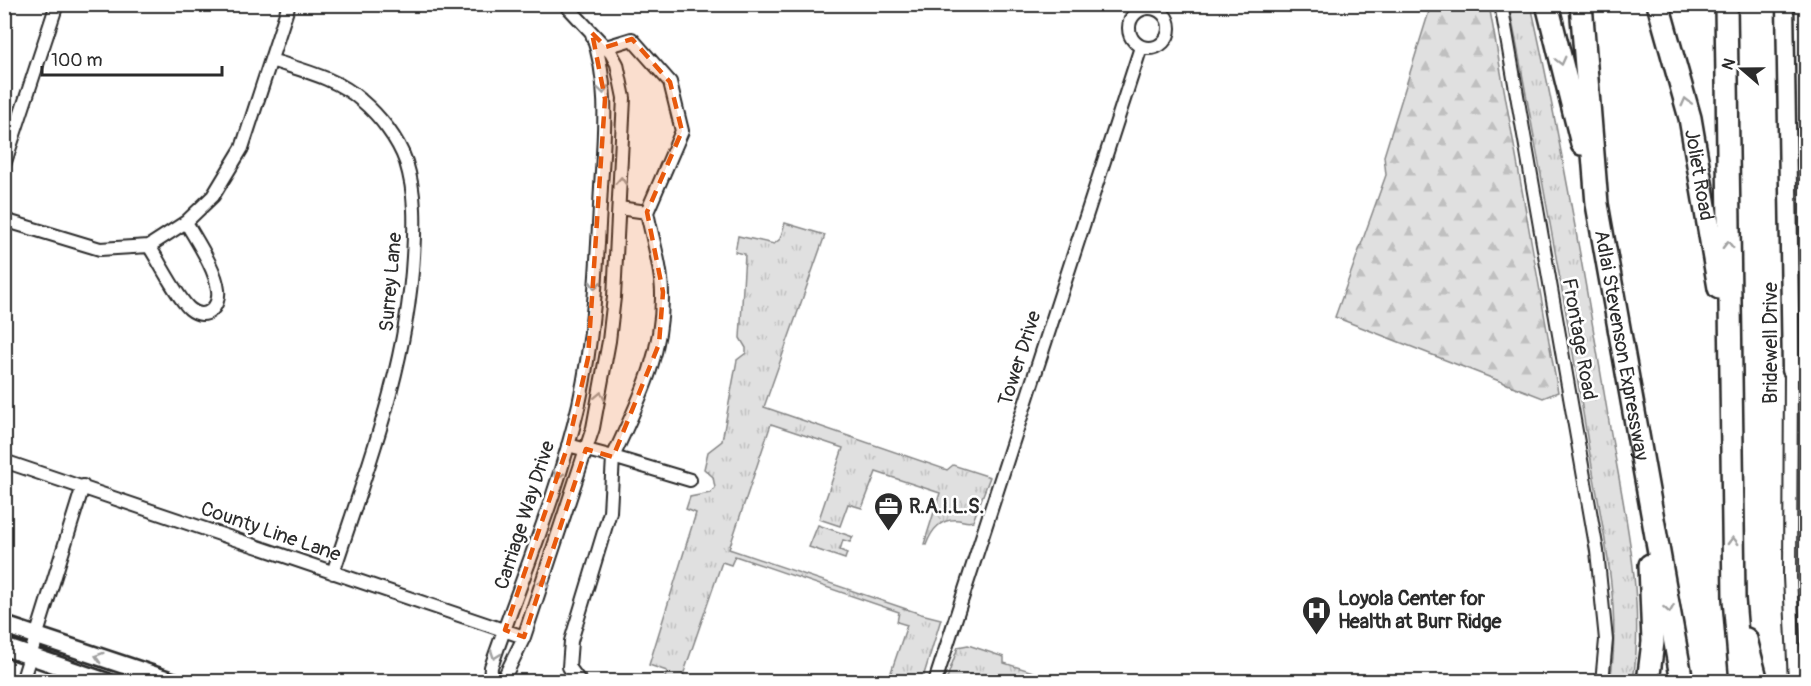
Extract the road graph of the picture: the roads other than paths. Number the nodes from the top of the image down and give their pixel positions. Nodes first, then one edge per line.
1 (57, 4) edge
2 (289, 4) edge
3 (565, 4) edge
4 (1501, 4) edge
5 (1547, 4) edge
6 (1581, 4) edge
7 (1658, 4) edge
8 (1726, 4) edge
9 (1785, 4) edge
10 (592, 33) junction
11 (606, 47) junction
12 (1141, 47) dead end
13 (271, 60) junction
14 (603, 140) junction
15 (623, 140) junction
16 (4, 165) edge
17 (1597, 204) junction
18 (620, 208) junction
19 (647, 212) junction
20 (4, 220) edge
21 (186, 222) junction
22 (149, 246) junction
23 (1729, 345) junction
24 (1799, 347) edge
25 (588, 358) junction
26 (606, 361) junction
27 (1799, 371) edge
28 (568, 445) junction
29 (586, 449) junction
30 (613, 457) junction
31 (4, 461) edge
32 (690, 480) dead end
33 (83, 486) junction
34 (1647, 490) junction
35 (333, 573) junction
36 (1734, 599) junction
37 (4, 625) edge
38 (505, 630) junction
39 (35, 635) junction
40 (524, 637) junction
41 (4, 647) edge
42 (29, 655) junction
43 (22, 681) edge
44 (107, 681) edge
45 (175, 681) edge
46 (490, 681) edge
47 (502, 681) edge
48 (580, 681) edge
49 (935, 681) edge
50 (1602, 681) edge
51 (1648, 681) edge
52 (1682, 681) edge
53 (1741, 681) edge
54 (1757, 681) edge
55 (1795, 681) edge

1 - 16 street
2 - 13 street
3 - 10 street, Carriage Way Drive
4 - 50 street, Frontage Road
5 -> 17 highway
6 - 17 highway, Adlai Stevenson Expressway
23 -> 7 highway, Joliet Road
23 -> 8 highway
9 - 24 street, Bridewell Drive
10 - 11 street, Carriage Way Drive
10 -> 14 street, Carriage Way Drive
11 - 15 street, Carriage Way Drive
11 - 19 street
12 - 49 street, Tower Drive
13 - 21 street
13 - 35 street, Surrey Lane
14 - 15 street
14 -> 25 street, Carriage Way Drive
18 -> 15 street, Carriage Way Drive
17 - 34 highway, Adlai Stevenson Expressway
18 - 19 street
18 - 26 street, Carriage Way Drive
19 - 30 street
20 - 22 street
21 - 22 street
21 - 22 street
36 -> 23 highway
24 - 27 street, Bridewell Drive
25 - 26 street
25 - 28 street, Carriage Way Drive
29 -> 26 street, Carriage Way Drive
27 - 55 street, Bridewell Drive
28 - 29 street
28 -> 38 street, Carriage Way Drive
29 - 30 street
40 -> 29 street, Carriage Way Drive
30 - 32 street
30 - 48 street
31 - 33 street, County Line Lane
33 - 35 street, County Line Lane
33 - 39 street
34 - 51 highway
34 -> 52 highway, Adlai Stevenson Expressway
35 - 38 street, County Line Lane
36 - 53 highway
36 - 54 highway
37 - 39 street
38 - 40 street, County Line Lane
38 -> 46 street, Carriage Way Drive
39 - 42 street
45 -> 39 street
40 - 47 street, Carriage Way Drive
41 - 42 street
42 - 43 street
42 - 44 street

